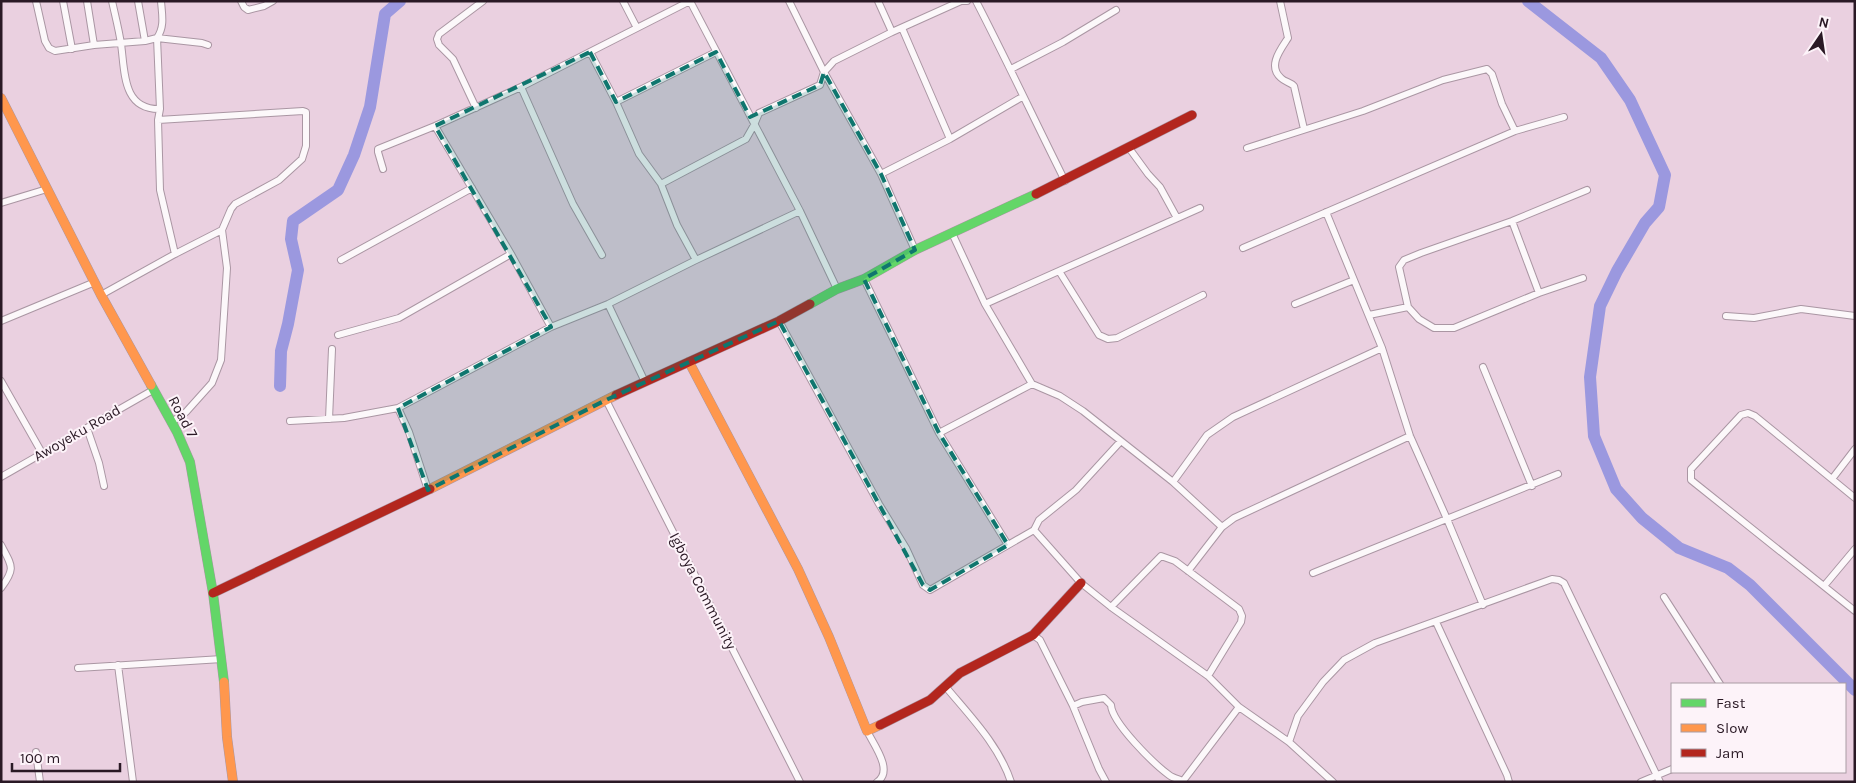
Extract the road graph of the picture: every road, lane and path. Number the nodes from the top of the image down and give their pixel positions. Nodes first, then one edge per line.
1 (36, 1) edge
2 (64, 1) edge
3 (87, 1) edge
4 (112, 1) edge
5 (138, 1) edge
6 (161, 1) edge
7 (242, 1) edge
8 (273, 1) edge
9 (483, 1) edge
10 (623, 1) edge
11 (690, 1) edge
12 (789, 1) edge
13 (878, 1) edge
14 (961, 1) edge
15 (967, 1) edge
16 (976, 1) edge
17 (1280, 1) edge
18 (1116, 10) dead end
19 (637, 28) junction
20 (902, 28) junction
21 (892, 32) junction
22 (157, 38) junction
23 (145, 41) junction
24 (121, 42) junction
25 (94, 45) junction
26 (208, 45) dead end
27 (72, 49) junction
28 (590, 52) junction
29 (716, 52) junction
30 (1011, 69) junction
31 (824, 72) junction
32 (521, 87) junction
33 (1022, 97) junction
34 (1, 98) edge
35 (616, 102) junction
36 (476, 108) junction
37 (160, 109) junction
38 (1192, 115) dead end
39 (1564, 117) dead end
40 (158, 120) junction
41 (754, 125) junction
42 (435, 126) junction
43 (1304, 129) junction
44 (1515, 131) junction
45 (950, 139) junction
46 (1129, 148) junction
47 (1247, 148) dead end
48 (383, 169) dead end
49 (880, 174) junction
50 (1065, 181) junction
51 (661, 184) junction
52 (472, 188) junction
53 (46, 189) junction
54 (1587, 190) dead end
55 (1, 203) edge
56 (1200, 208) dead end
57 (800, 210) junction
58 (1326, 212) junction
59 (1177, 218) junction
60 (1512, 221) junction
61 (222, 230) junction
62 (952, 233) junction
63 (1243, 248) dead end
64 (915, 250) junction
65 (175, 254) junction
66 (511, 254) junction
67 (602, 255) dead end
68 (341, 260) dead end
69 (696, 260) junction
70 (1059, 272) junction
71 (1583, 278) dead end
72 (864, 279) junction
73 (1354, 280) junction
74 (95, 282) junction
75 (837, 289) junction
76 (1538, 293) junction
77 (101, 295) junction
78 (1203, 295) dead end
79 (608, 304) junction
80 (985, 304) junction
81 (1295, 304) dead end
82 (1408, 307) junction
83 (1369, 315) junction
84 (1726, 316) dead end
85 (1855, 316) edge
86 (779, 320) junction
87 (1, 321) edge
88 (551, 327) junction
89 (338, 335) dead end
90 (1382, 348) junction
91 (332, 349) dead end
92 (689, 362) junction
93 (1483, 367) dead end
94 (1, 381) edge
95 (645, 382) junction
96 (1032, 384) junction
97 (153, 390) junction
98 (606, 400) junction
99 (398, 408) junction
100 (328, 419) junction
101 (290, 421) dead end
102 (172, 422) junction
103 (87, 428) junction
104 (939, 433) junction
105 (1410, 436) junction
106 (1120, 442) junction
107 (1855, 449) edge
108 (42, 453) junction
109 (1558, 474) dead end
110 (1, 476) edge
111 (1832, 479) junction
112 (1173, 482) junction
113 (104, 486) dead end
114 (1532, 486) junction
115 (428, 490) junction
116 (1855, 498) edge
117 (1448, 519) junction
118 (1222, 527) junction
119 (1034, 530) junction
120 (1, 545) edge
121 (1008, 545) junction
122 (1855, 549) edge
123 (1188, 571) junction
124 (1313, 573) dead end
125 (1081, 583) junction
126 (1824, 586) junction
127 (1, 588) edge
128 (213, 593) junction
129 (1664, 597) dead end
130 (1483, 605) junction
131 (1111, 607) junction
132 (1855, 611) edge
133 (1436, 622) junction
134 (1033, 635) junction
135 (222, 659) junction
136 (118, 665) junction
137 (78, 668) dead end
138 (1208, 676) junction
139 (1719, 683) edge
140 (945, 686) junction
141 (1073, 706) junction
142 (1239, 707) junction
143 (868, 731) junction
144 (1289, 742) junction
145 (36, 752) dead end
146 (1671, 770) edge
147 (1658, 778) edge
148 (40, 782) edge
149 (133, 782) edge
150 (233, 782) edge
151 (800, 782) edge
152 (877, 782) edge
153 (1011, 782) edge
154 (1106, 782) edge
155 (1333, 782) edge
156 (1509, 782) edge
157 (1641, 782) edge

1 - 27 street
2 - 27 street
3 - 25 street
4 - 24 street
5 - 23 street
6 - 22 street
7 - 8 street
9 - 36 street
10 - 19 street
11 - 19 street
11 - 29 street
12 - 31 street
13 - 21 street
14 - 15 street
14 - 20 street
16 - 30 street
17 - 43 street
18 - 30 street
19 - 28 street
20 - 21 street
20 - 45 street
21 - 31 street
22 - 23 street
22 - 26 street
22 - 37 street
23 - 24 street
24 - 25 street
24 - 37 street
25 - 27 street
28 - 32 street
28 - 35 street
29 - 35 street
29 - 41 street
30 - 33 street
31 - 41 street
31 - 49 street
32 - 36 street
32 - 67 street
33 - 45 street
33 - 50 street
34 - 53 street, Road 7
35 - 51 street
36 - 42 street
37 - 40 street
38 - 46 street
39 - 44 street
40 - 61 street
40 - 65 street
41 - 51 street
41 - 57 street
42 - 48 street
42 - 52 street
43 - 44 street
43 - 47 street
44 - 58 street
45 - 49 street
46 - 50 street
46 - 59 street
49 - 64 street
50 - 62 street
51 - 69 street
52 - 66 street
52 - 68 street
53 - 55 street
53 - 74 street, Road 7
54 - 60 street
56 - 59 street
57 - 69 street
57 - 75 street
58 - 63 street
58 - 73 street
59 - 70 street
60 - 76 street
60 - 82 street
61 - 65 street
61 - 102 street
62 - 64 street
62 - 80 street
64 - 72 street
65 - 77 street
66 - 88 street
66 - 89 street
69 - 79 street
70 - 78 street
70 - 80 street
71 - 76 street
72 - 75 street
72 - 104 street
73 - 81 street
73 - 83 street
74 - 77 street, Road 7
74 - 87 street
75 - 86 street
76 - 82 street
77 - 97 street, Road 7
79 - 88 street
79 - 95 street
80 - 96 street
82 - 83 street
83 - 90 street
84 - 85 street
86 - 92 street
86 - 121 street
88 - 99 street
90 - 105 street
90 - 112 street
91 - 100 street
92 - 95 street
92 - 143 street
93 - 114 street
94 - 108 street
95 - 98 street
96 - 104 street
96 - 106 street
97 - 102 street, Road 7
97 - 103 street, Awoyeku Road
98 - 115 street
98 - 151 street, Igboya Community
99 - 100 street
99 - 115 street
100 - 101 street
102 - 128 street, Road 7
103 - 108 street, Awoyeku Road
103 - 113 street
104 - 121 street
105 - 117 street
105 - 118 street
106 - 112 street
106 - 119 street
107 - 111 street
108 - 110 street, Awoyeku Road
109 - 114 street
111 - 116 street
111 - 126 street
112 - 118 street
114 - 117 street
115 - 128 street
117 - 124 street
117 - 130 street
118 - 123 street
119 - 121 street
119 - 125 street
120 - 127 street
122 - 126 street
123 - 131 street
123 - 138 street
125 - 131 street
125 - 134 street
126 - 132 street
128 - 135 street, Road 7
129 - 139 street
130 - 133 street
130 - 147 street
131 - 138 street
133 - 144 street
133 - 156 street
134 - 140 street
134 - 141 street
135 - 136 street
135 - 150 street, Road 7
136 - 137 street
136 - 149 street
138 - 142 street
140 - 143 street
140 - 153 street
141 - 142 street
141 - 154 street
142 - 144 street
143 - 152 street
144 - 155 street
145 - 148 street
146 - 147 street
147 - 157 street

